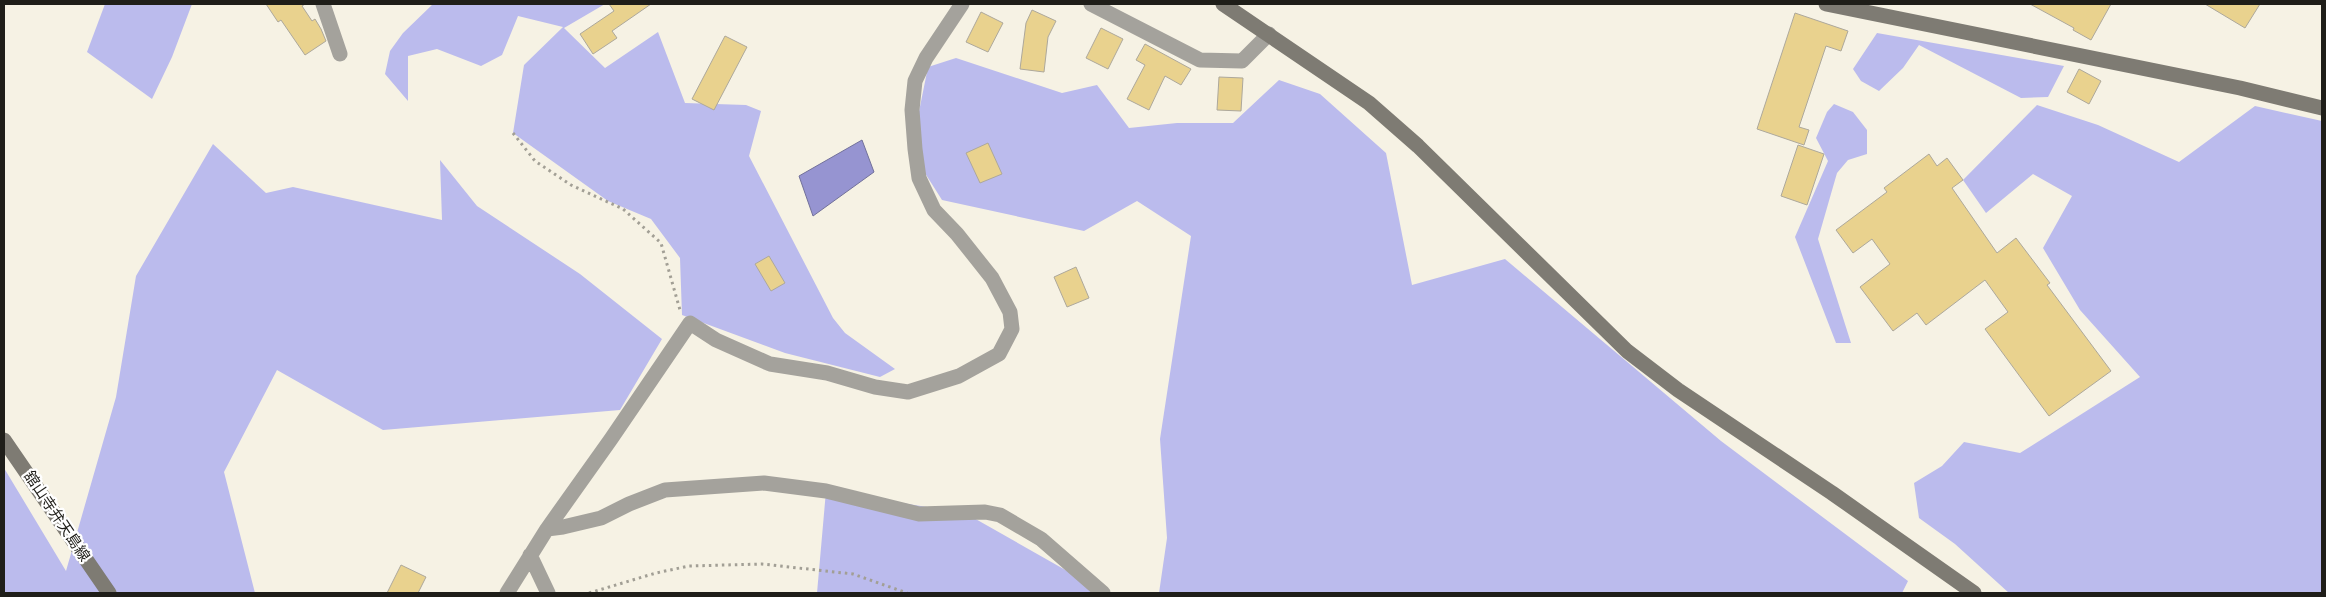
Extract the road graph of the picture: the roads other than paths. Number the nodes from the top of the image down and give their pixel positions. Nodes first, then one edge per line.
1 (322, 4) edge
2 (962, 4) edge
3 (1091, 4) edge
4 (1223, 4) edge
5 (1826, 4) edge
6 (1269, 34) junction
7 (340, 54) dead end
8 (2322, 108) edge
9 (4, 440) edge
10 (547, 529) junction
11 (530, 555) junction
12 (109, 593) edge
13 (507, 593) edge
14 (548, 593) edge
15 (1103, 593) edge
16 (1974, 593) edge

1 - 7 street
2 - 10 street
3 - 6 street
4 - 6 street
5 - 8 street
6 - 16 street
9 - 12 street, 舘山寺弁天島線
10 - 11 street
10 - 15 street
11 - 13 street
11 - 14 street

